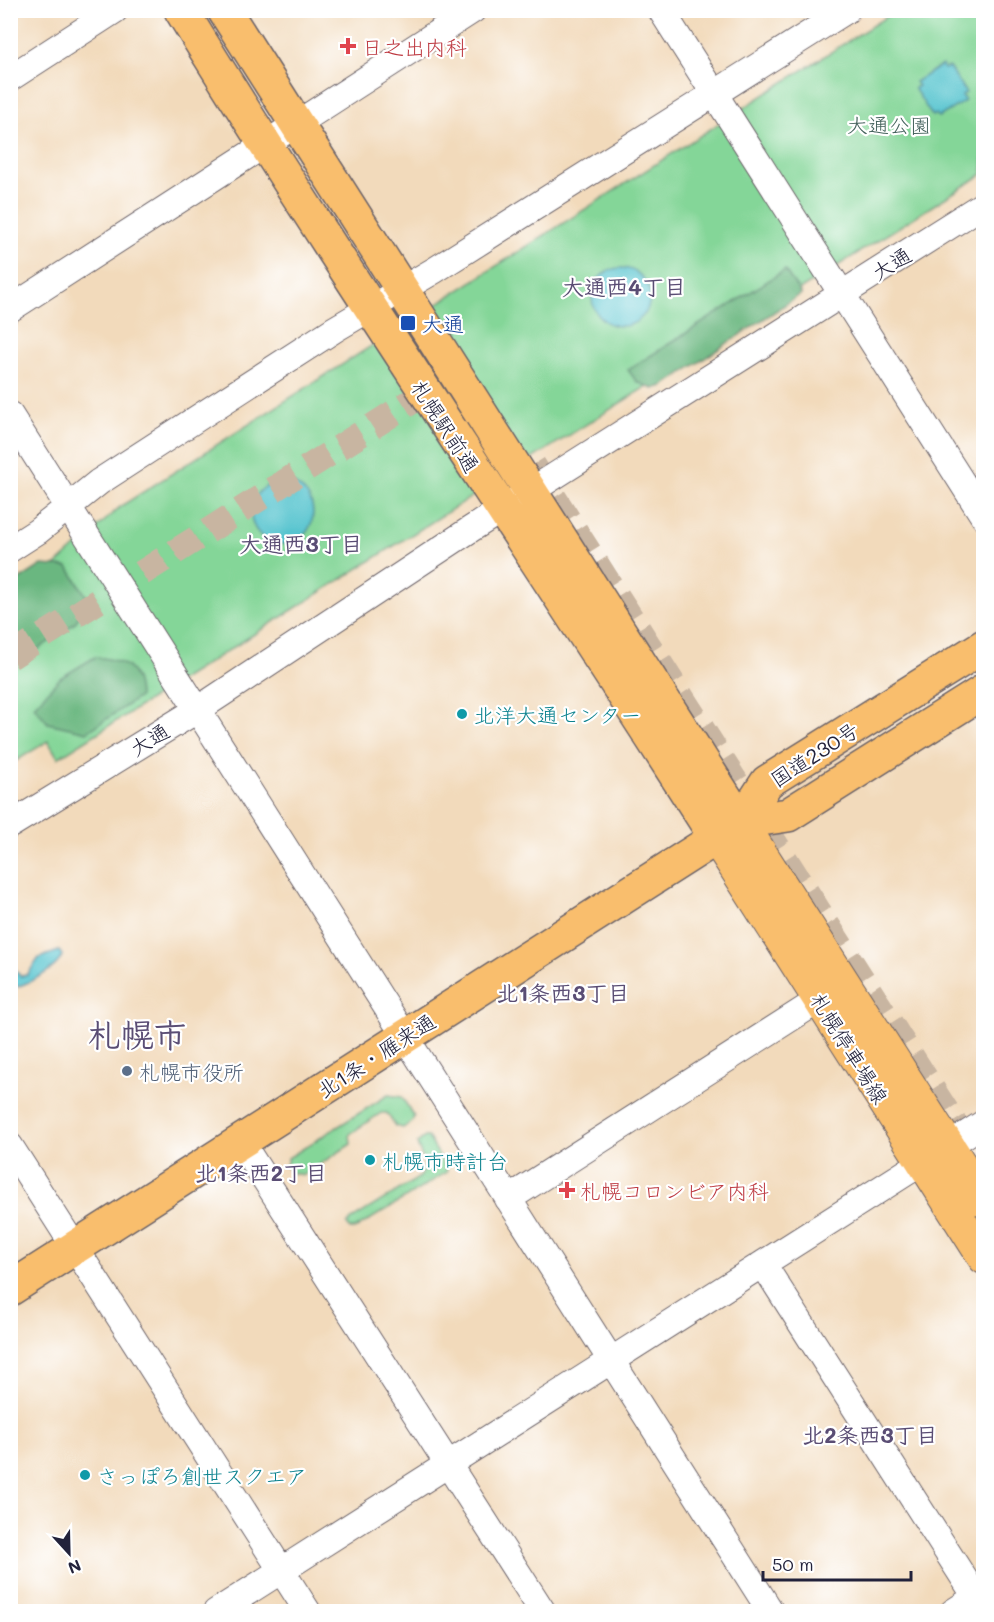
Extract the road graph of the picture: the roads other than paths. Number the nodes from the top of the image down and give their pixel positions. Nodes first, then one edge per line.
1 (115, 10) edge
2 (181, 10) edge
3 (224, 10) edge
4 (472, 10) edge
5 (661, 10) edge
6 (847, 10) edge
7 (10, 78) edge
8 (714, 94) junction
9 (298, 123) junction
10 (266, 144) junction
11 (984, 204) edge
12 (403, 288) junction
13 (842, 294) junction
14 (370, 308) junction
15 (10, 309) edge
16 (10, 415) edge
17 (531, 491) junction
18 (69, 506) junction
19 (502, 510) junction
20 (984, 517) edge
21 (10, 549) edge
22 (984, 646) edge
23 (984, 691) edge
24 (197, 710) junction
25 (10, 825) edge
26 (729, 830) junction
27 (819, 1000) junction
28 (405, 1037) junction
29 (984, 1123) edge
30 (241, 1142) junction
31 (948, 1145) junction
32 (10, 1146) edge
33 (922, 1162) junction
34 (508, 1199) junction
35 (984, 1201) edge
36 (74, 1248) junction
37 (984, 1258) edge
38 (763, 1264) junction
39 (10, 1289) edge
40 (610, 1361) junction
41 (448, 1464) junction
42 (282, 1570) junction
43 (980, 1596) edge
44 (216, 1611) edge
45 (308, 1611) edge
46 (543, 1611) edge
47 (771, 1611) edge
48 (953, 1611) edge

1 - 7 street
2 - 10 highway, 札幌駅前通
3 - 9 highway, 札幌駅前通
4 - 9 street
5 - 8 street
6 - 8 street
8 - 12 street
8 - 13 street
9 - 10 street
9 - 12 highway, 札幌駅前通
10 - 14 highway, 札幌駅前通
10 - 15 street
11 - 13 street, 大通
12 - 14 street
12 - 17 highway, 札幌駅前通
13 - 17 street, 大通
13 - 20 street
14 - 18 street
14 - 19 highway, 札幌駅前通
16 - 18 street
17 - 19 street, 大通
17 - 26 highway, 札幌駅前通
18 - 21 street
18 - 24 street
19 - 24 street, 大通
19 - 26 highway, 札幌駅前通
22 - 26 highway, 国道230号
23 - 26 highway, 国道230号
24 - 25 street, 大通
24 - 28 street
26 - 27 main road, 札幌停車場線
26 - 28 highway, 北1条・雁来通
26 - 31 main road, 札幌停車場線
27 - 33 main road, 札幌停車場線
27 - 34 street
28 - 30 highway, 北1条・雁来通
28 - 34 street
29 - 31 street
30 - 36 highway, 北1条・雁来通
30 - 41 street
31 - 33 street
31 - 35 main road, 札幌停車場線
32 - 36 street
33 - 37 main road, 札幌停車場線
33 - 38 street
34 - 40 street
36 - 39 highway, 北1条・雁来通
36 - 42 street
38 - 40 street
38 - 43 street
40 - 41 street
40 - 47 street
41 - 42 street
41 - 46 street
42 - 44 street
42 - 45 street
43 - 48 street

